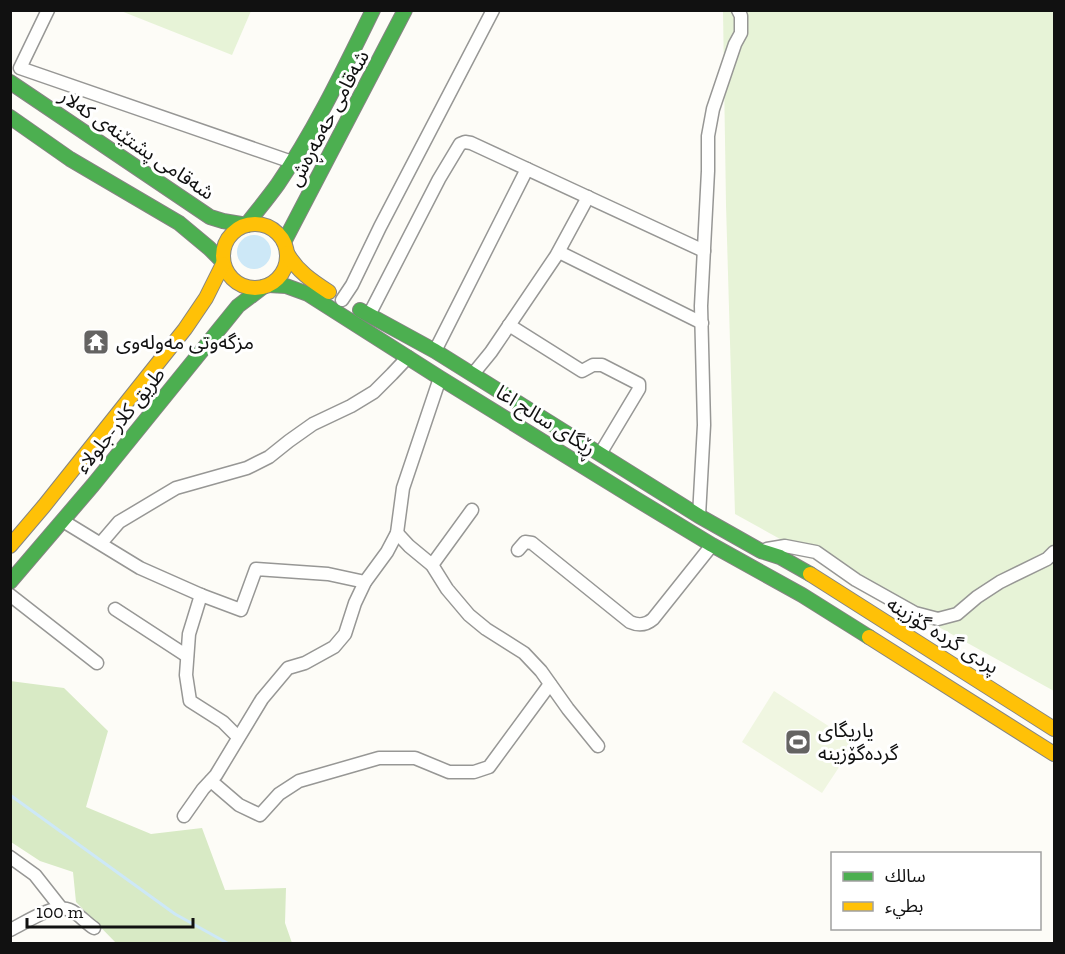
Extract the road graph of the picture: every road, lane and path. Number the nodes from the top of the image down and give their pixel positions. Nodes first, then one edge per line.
1 (48, 10) edge
2 (373, 10) edge
3 (405, 10) edge
4 (494, 10) edge
5 (738, 10) edge
6 (10, 82) edge
7 (10, 117) edge
8 (292, 162) junction
9 (527, 169) junction
10 (588, 197) junction
11 (247, 224) junction
12 (286, 248) junction
13 (704, 251) junction
14 (558, 252) junction
15 (223, 263) junction
16 (266, 286) junction
17 (342, 300) junction
18 (369, 315) junction
19 (702, 323) junction
20 (509, 325) junction
21 (435, 351) junction
22 (408, 357) junction
23 (473, 374) junction
24 (440, 378) junction
25 (600, 454) junction
26 (71, 472) junction
27 (93, 485) junction
28 (472, 510) dead end
29 (699, 516) junction
30 (63, 521) junction
31 (397, 532) junction
32 (101, 543) junction
33 (712, 545) junction
34 (10, 546) edge
35 (518, 550) dead end
36 (761, 551) junction
37 (1054, 552) edge
38 (432, 565) junction
39 (751, 567) junction
40 (10, 582) edge
41 (365, 582) junction
42 (10, 595) edge
43 (201, 595) junction
44 (115, 609) dead end
45 (187, 656) junction
46 (97, 663) dead end
47 (550, 684) junction
48 (1054, 729) edge
49 (238, 737) junction
50 (598, 746) dead end
51 (1054, 754) edge
52 (211, 781) junction
53 (184, 816) dead end
54 (10, 857) edge
55 (61, 909) junction
56 (94, 928) dead end
57 (10, 930) edge

1 - 8 street
2 - 8 highway, شەقامی حەمەڕەش
3 - 12 highway, شەقامی حەمەڕەش
4 - 17 street
5 - 13 street
6 - 11 highway, شەقامی پشتێنەی کەلار
7 - 15 highway
8 - 11 highway, شەقامی حەمەڕەش
9 - 10 street
9 - 18 street
9 - 21 street
10 - 13 street
10 - 14 street
11 - 12 highway
11 - 15 highway
12 - 16 highway
12 - 17 highway, پردی گردە گۆزینە
13 - 19 street
14 - 19 street
14 - 20 street
15 - 16 highway
15 - 26 highway, طريق كلار-جلولاء
16 - 22 highway, ڕێگای سالح اغا
16 - 27 highway, طريق كلار-جلولاء
17 - 18 highway, پردی گردە گۆزینە
18 - 21 highway, پردی گردە گۆزینە
19 - 29 street
20 - 23 street
20 - 25 street
21 - 23 highway, پردی گردە گۆزینە
22 - 24 highway, ڕێگای سالح اغا
22 - 32 street
23 - 25 highway, پردی گردە گۆزینە
24 - 31 street
24 - 33 highway, ڕێگای سالح اغا
25 - 29 highway, پردی گردە گۆزینە
26 - 27 highway
26 - 34 highway, طريق كلار-جلولاء
27 - 30 highway, طريق كلار-جلولاء
28 - 38 street
29 - 36 highway, پردی گردە گۆزینە
30 - 32 street
30 - 40 highway, طريق كلار-جلولاء
31 - 38 street
31 - 41 street
32 - 43 street
33 - 35 street
33 - 39 highway, ڕێگای سالح اغا
36 - 37 street
36 - 39 highway
36 - 48 highway, پردی گردە گۆزینە
38 - 47 street
39 - 51 highway, ڕێگای سالح اغا
41 - 43 street
41 - 49 street
42 - 46 street
43 - 45 street
44 - 45 street
45 - 49 street
47 - 50 street
47 - 52 street
49 - 52 street
52 - 53 street
54 - 55 street
55 - 56 street
55 - 57 street

